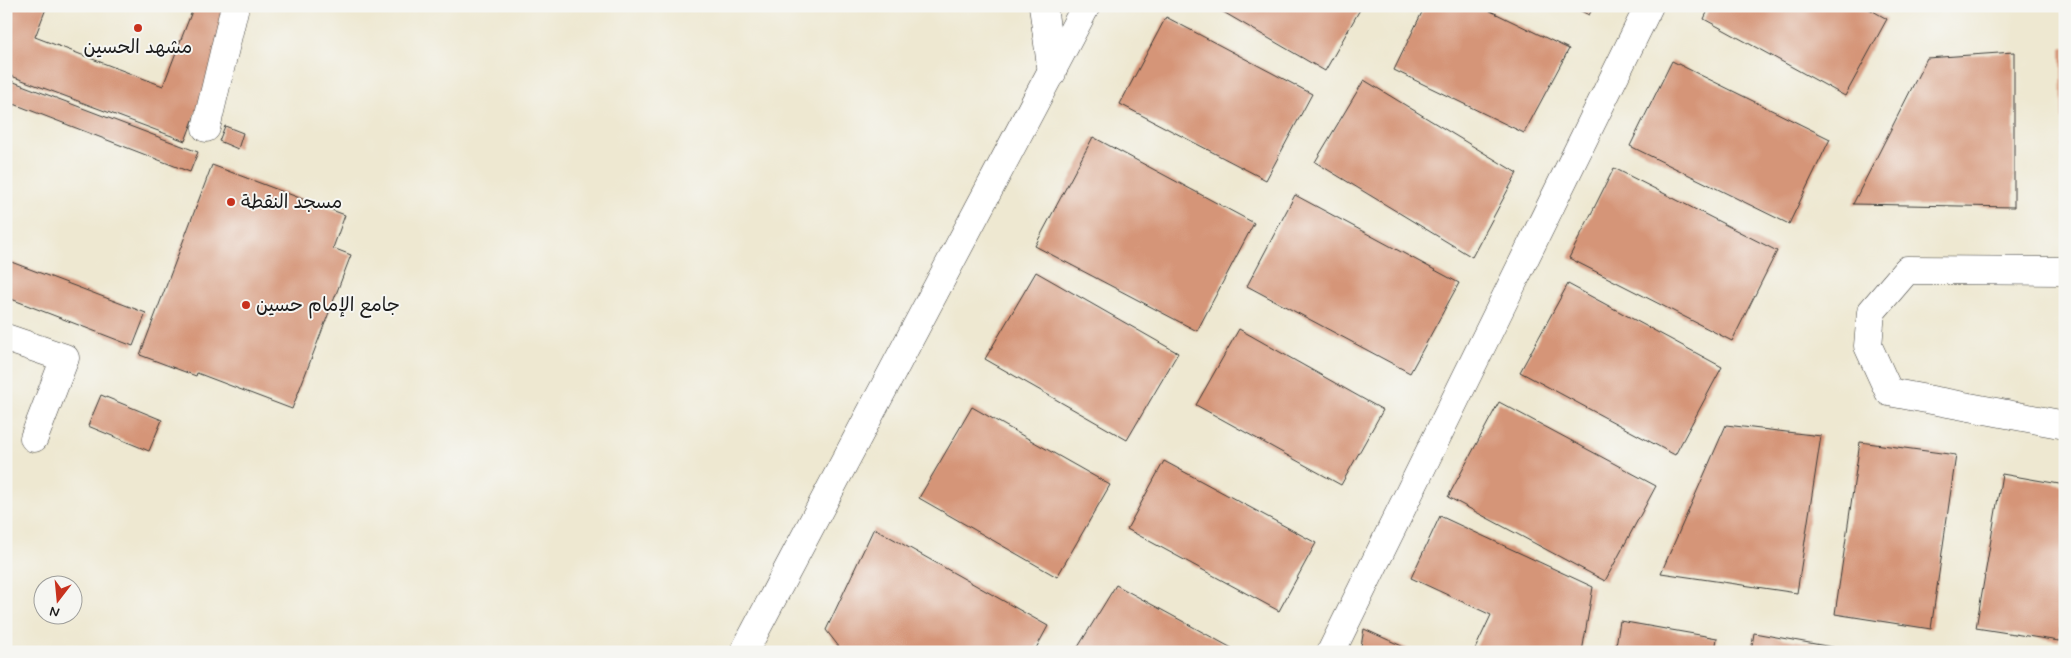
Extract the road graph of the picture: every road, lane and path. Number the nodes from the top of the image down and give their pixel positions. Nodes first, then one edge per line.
1 (235, 6) edge
2 (1043, 6) edge
3 (1086, 6) edge
4 (1649, 6) edge
5 (1052, 73) junction
6 (206, 128) dead end
7 (2065, 271) edge
8 (6, 338) edge
9 (2065, 425) edge
10 (34, 438) dead end
11 (744, 652) edge
12 (1331, 652) edge

1 - 6 street
2 - 5 street
3 - 5 street
4 - 12 street
5 - 11 street
7 - 9 street
8 - 10 street

